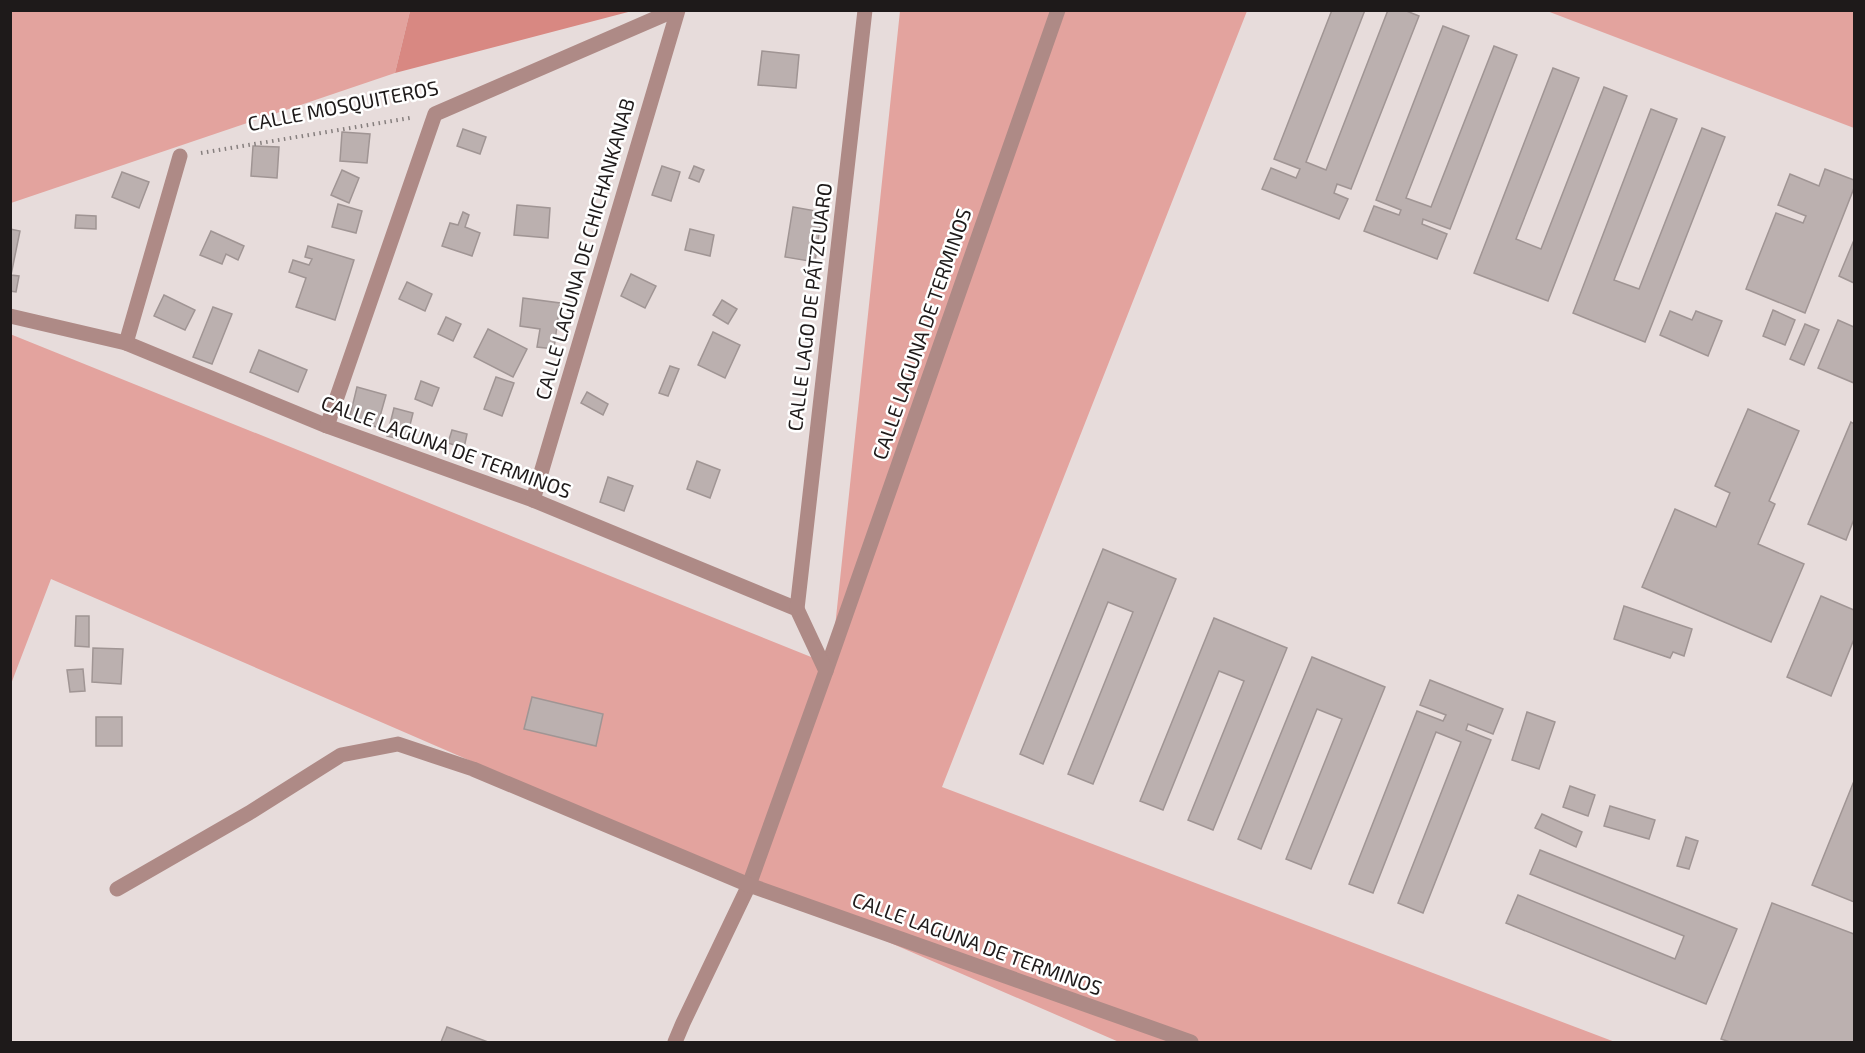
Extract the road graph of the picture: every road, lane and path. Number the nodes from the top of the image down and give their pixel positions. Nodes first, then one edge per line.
1 (676, 10) edge
2 (865, 10) edge
3 (1058, 10) edge
4 (435, 114) junction
5 (180, 156) joint
6 (10, 316) edge
7 (126, 343) junction
8 (327, 426) junction
9 (533, 500) junction
10 (797, 609) junction
11 (826, 671) junction
12 (749, 885) junction
13 (117, 889) dead end
14 (675, 1042) edge
15 (1191, 1042) edge

1 - 4 street, CALLE MOSQUITEROS
1 - 9 street, CALLE LAGUNA DE CHICHANKANAB
2 - 10 street, CALLE LAGO DE PÁTZCUARO
3 - 11 street, CALLE LAGUNA DE TERMINOS
4 - 5 path, CALLE MOSQUITEROS
4 - 8 street
5 - 7 street
6 - 7 street, CALLE LAGUNA DE TERMINOS
7 - 8 street, CALLE LAGUNA DE TERMINOS
8 - 9 street, CALLE LAGUNA DE TERMINOS
9 - 10 street, CALLE LAGUNA DE TERMINOS
10 - 11 street
11 - 12 street, CALLE LAGUNA DE TERMINOS
12 - 13 street, CALLE LAGUNA DE TERMINOS
12 - 14 street
12 - 15 street, CALLE LAGUNA DE TERMINOS

